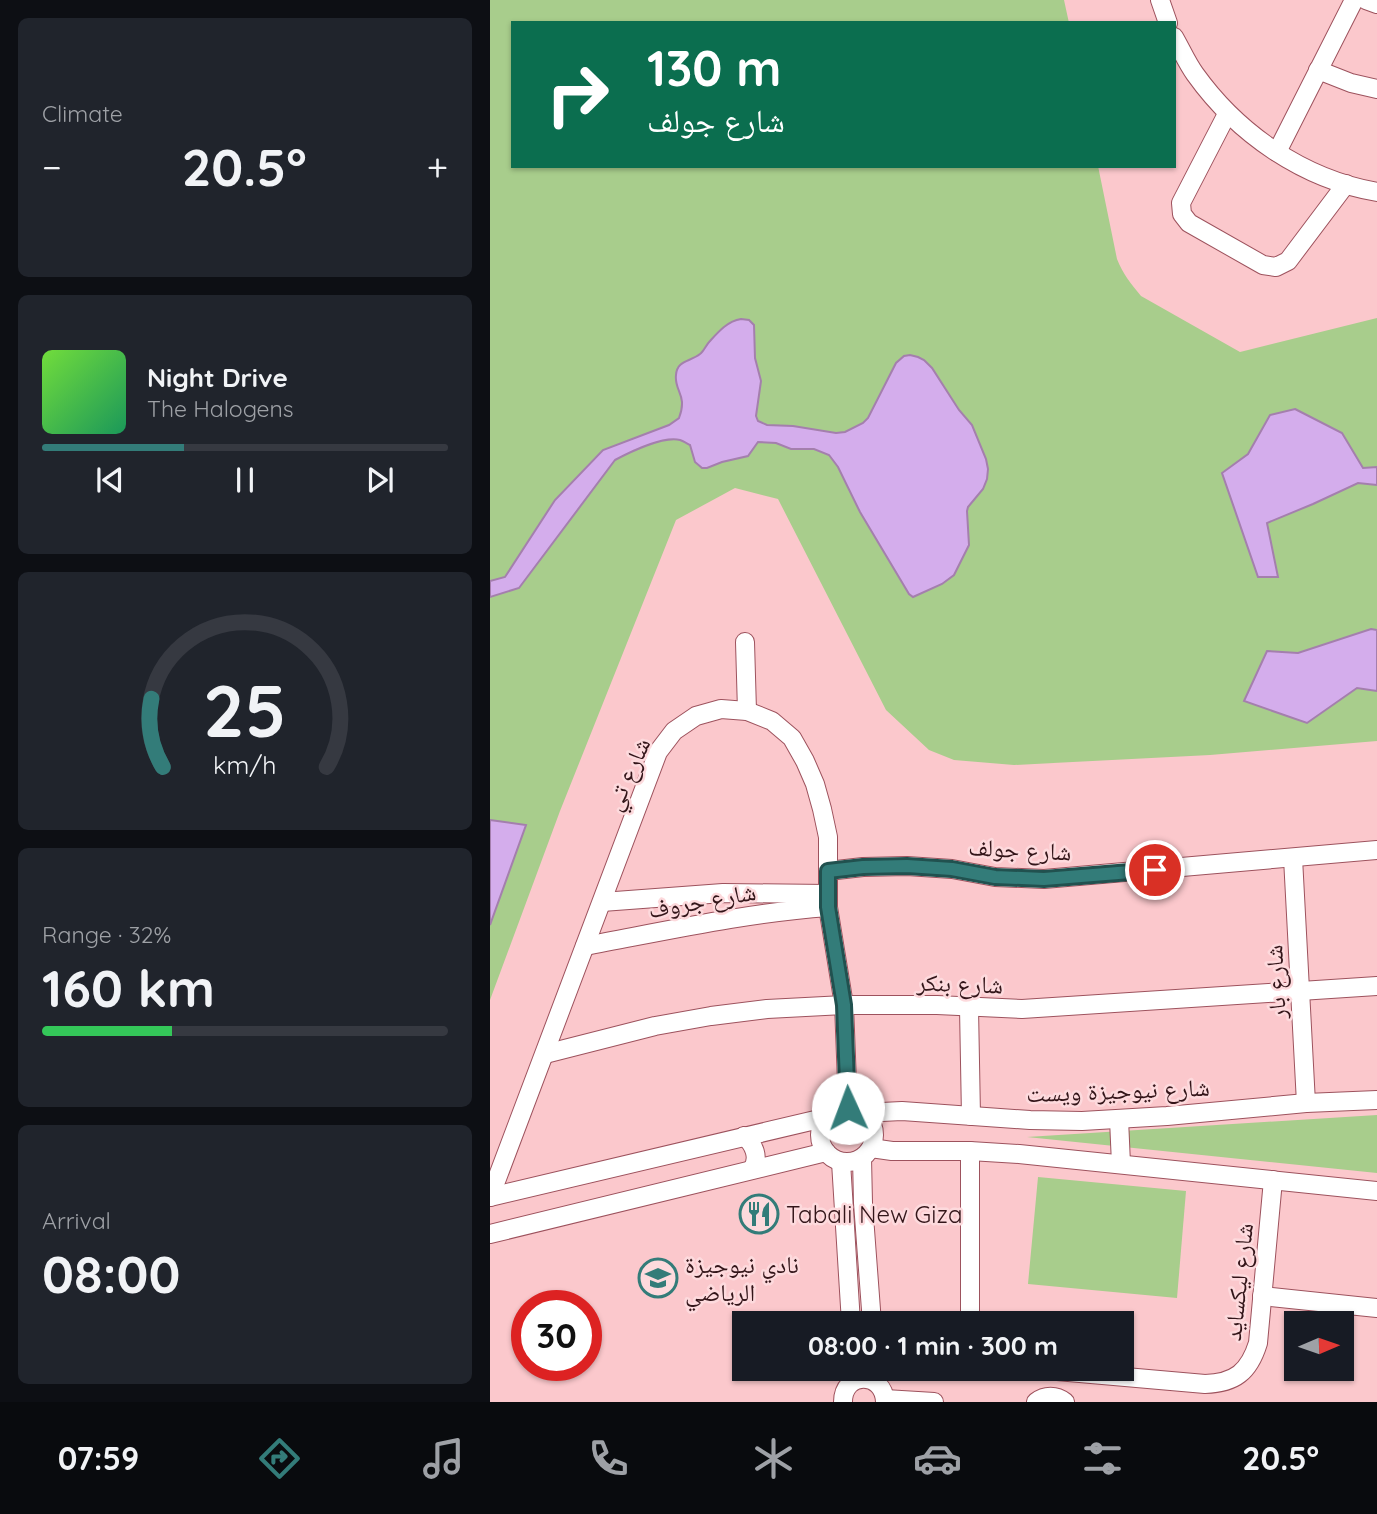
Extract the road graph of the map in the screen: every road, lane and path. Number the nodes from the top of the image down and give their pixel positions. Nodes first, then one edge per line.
1 (1160, 0) edge
2 (1354, 0) edge
3 (1366, 0) edge
4 (1377, 4) edge
5 (1167, 21) edge
6 (1176, 41) edge
7 (1318, 70) junction
8 (1377, 89) edge
9 (1227, 114) junction
10 (1277, 152) junction
11 (1346, 184) junction
12 (1377, 192) edge
13 (745, 642) dead end
14 (747, 711) junction
15 (1377, 850) edge
16 (1293, 858) junction
17 (828, 871) junction
18 (828, 900) junction
19 (602, 902) junction
20 (585, 946) junction
21 (1377, 986) edge
22 (1300, 991) junction
23 (844, 1005) junction
24 (969, 1007) junction
25 (545, 1054) junction
26 (1377, 1100) edge
27 (1306, 1103) junction
28 (855, 1110) junction
29 (971, 1116) junction
30 (828, 1117) junction
31 (1119, 1119) junction
32 (744, 1136) junction
33 (970, 1151) junction
34 (826, 1152) junction
35 (866, 1153) junction
36 (841, 1162) junction
37 (1121, 1164) junction
38 (752, 1169) junction
39 (1273, 1180) junction
40 (1377, 1191) edge
41 (490, 1197) edge
42 (863, 1203) junction
43 (844, 1204) junction
44 (490, 1234) edge
45 (1262, 1296) junction
46 (1377, 1308) edge
47 (850, 1311) edge
48 (871, 1311) edge
49 (970, 1311) edge
50 (1134, 1378) edge
51 (850, 1381) edge
52 (881, 1388) edge
53 (843, 1402) edge
54 (934, 1402) edge
55 (1036, 1402) edge
56 (1065, 1402) edge

1 - 5 street
2 - 7 street
3 - 4 street
6 - 9 street
7 - 8 street
7 - 10 street
9 - 10 street
9 - 11 street
10 - 11 street
11 - 12 street
13 - 14 street
14 - 17 street, شارع تي
14 - 19 street, شارع تي
15 - 16 street, شارع جولف
16 - 17 street, شارع جولف
16 - 22 street, شارع بار
17 - 18 street, شارع تي
18 - 19 street, شارع جروف
18 - 20 street, شارع جروف
18 - 23 street, شارع تي
19 - 20 street, شارع تي
20 - 25 street, شارع تي
21 - 22 street, شارع بنكر
22 - 24 street, شارع بنكر
22 - 27 street, شارع بار
23 - 24 street, شارع بنكر
23 - 25 street, شارع بنكر
23 - 28 street, شارع تي
24 - 29 street
25 - 41 street, شارع تي
26 - 27 street, شارع نيوجيزة ويست
27 - 31 street, شارع نيوجيزة ويست
28 - 29 street, شارع نيوجيزة ويست
28 - 30 street
28 - 35 street
29 - 31 street, شارع نيوجيزة ويست
30 - 32 street
30 - 34 street
31 - 37 street
32 - 38 street
32 - 41 street
33 - 35 street
33 - 37 street
33 - 49 street
34 - 36 street
34 - 38 street
35 - 36 street
35 - 42 street
36 - 43 street
37 - 39 street
38 - 44 street
39 - 40 street
39 - 45 street, شارع ليكسايد
42 - 43 street
42 - 48 street
43 - 47 street
45 - 46 street
45 - 50 street, شارع ليكسايد
51 - 53 street
52 - 54 street
55 - 56 street

